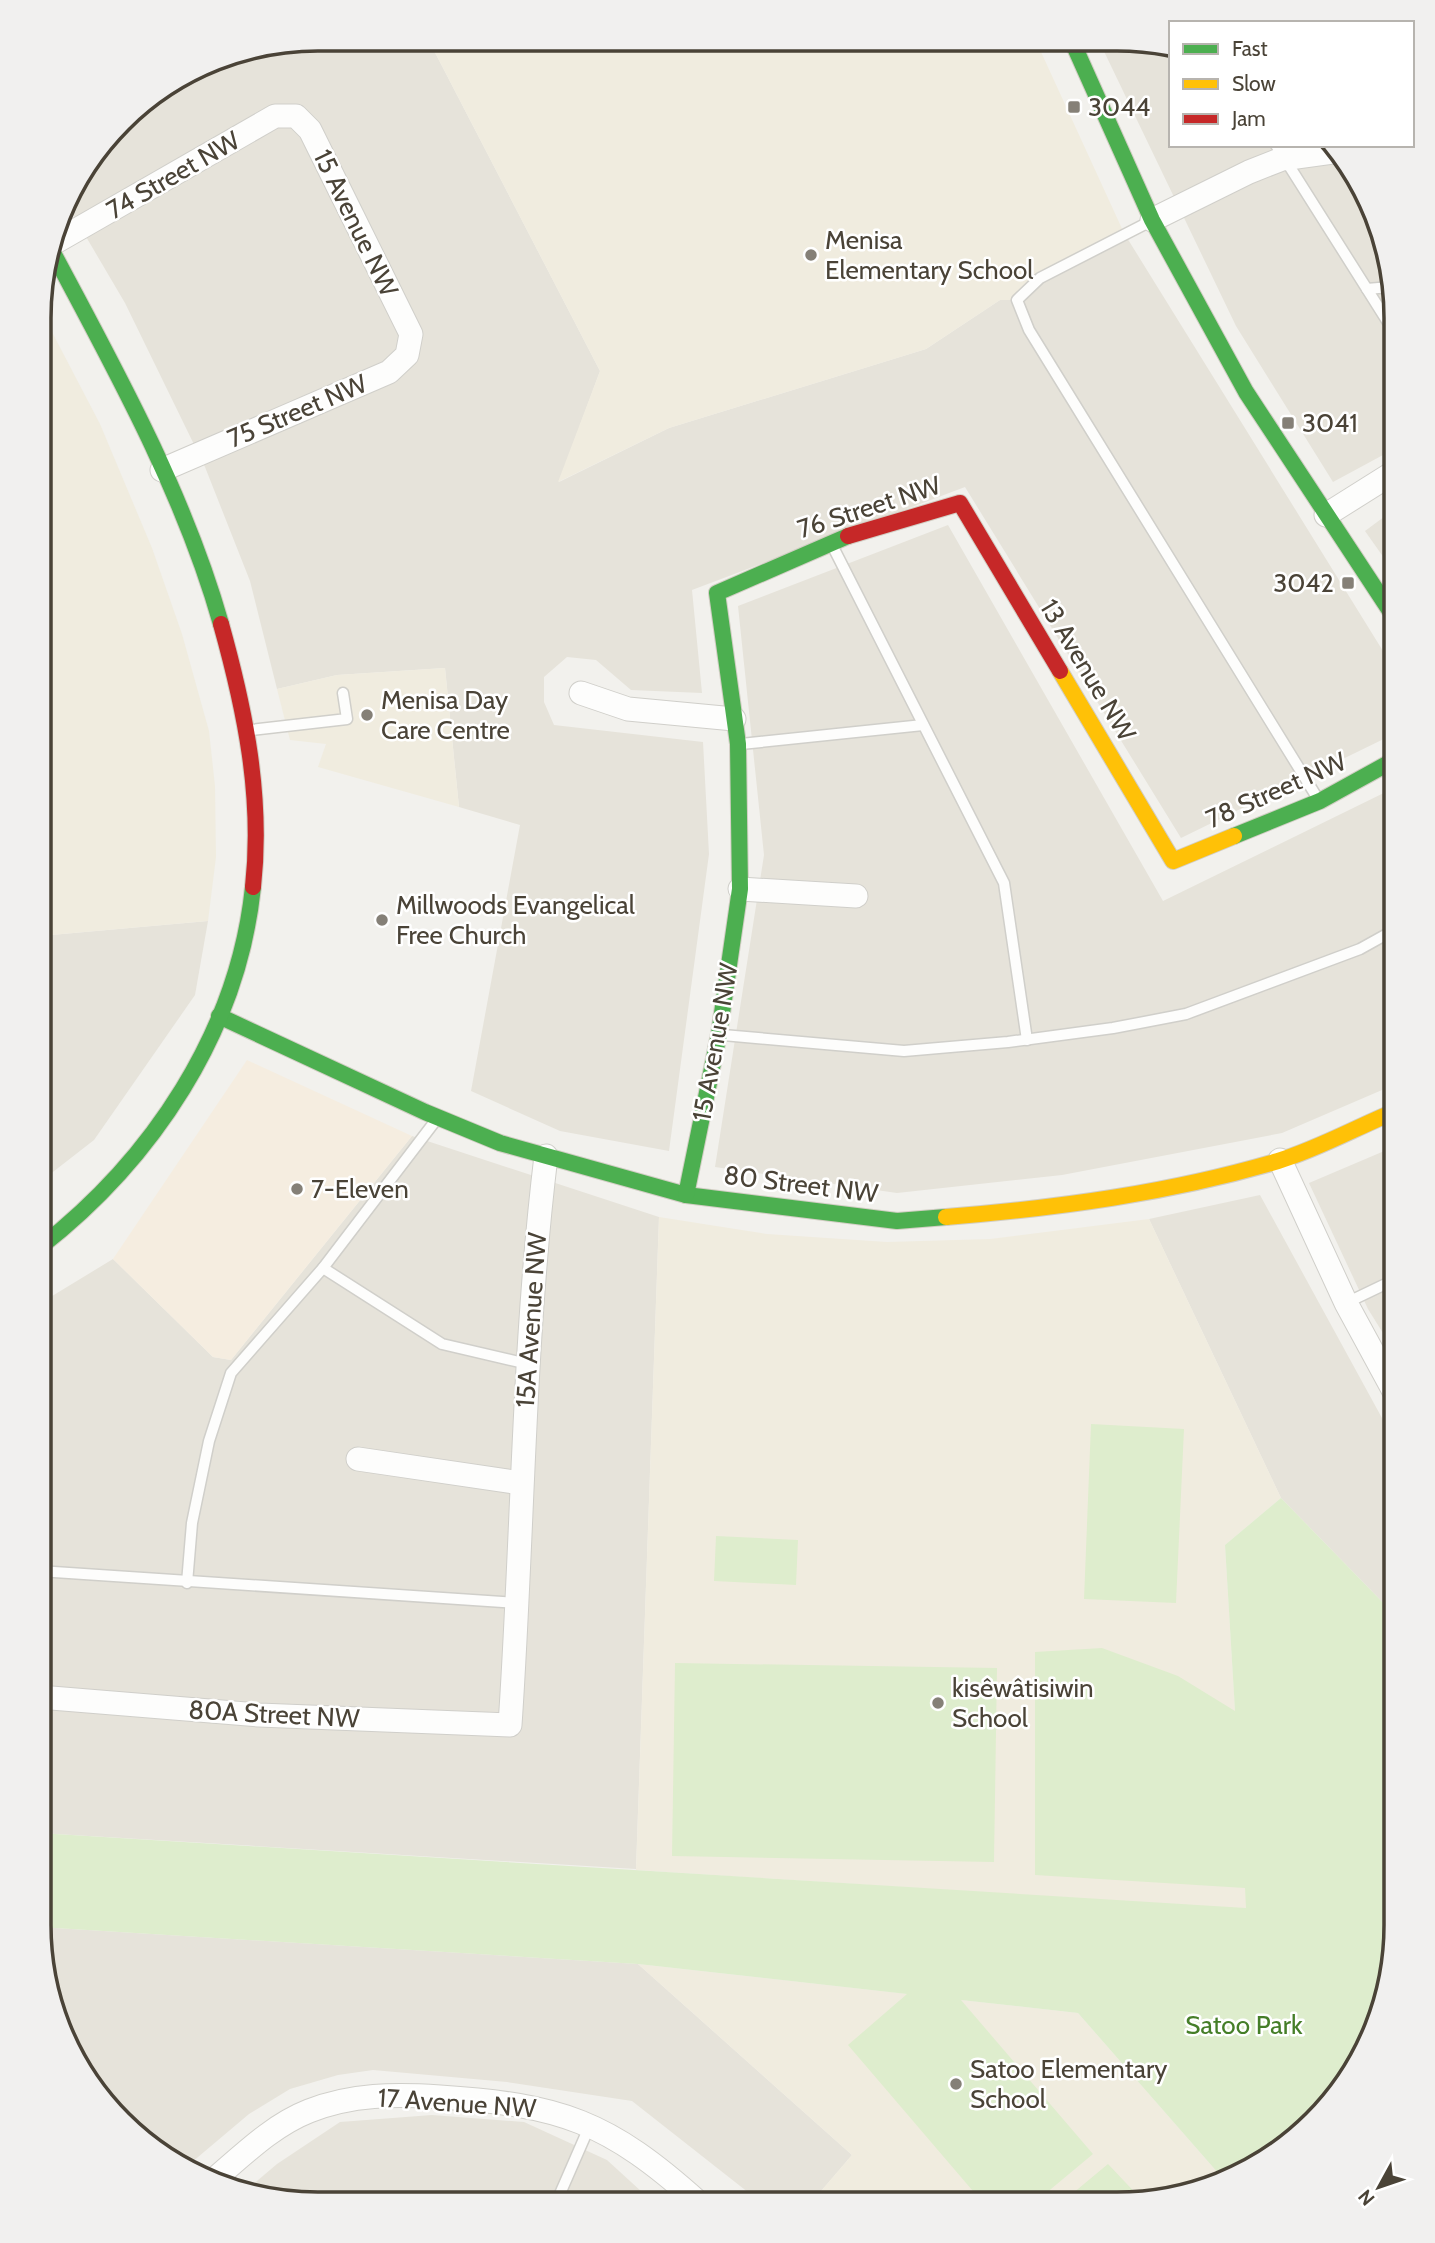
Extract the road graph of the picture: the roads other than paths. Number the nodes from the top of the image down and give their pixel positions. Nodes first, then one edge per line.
1 (1076, 51) edge
2 (296, 116) joint
3 (1325, 150) edge
4 (1279, 152) edge
5 (1152, 220) junction
6 (63, 238) edge
7 (57, 260) edge
8 (1383, 288) edge
9 (1367, 289) junction
10 (1384, 316) edge
11 (411, 334) joint
12 (162, 470) junction
13 (1384, 479) edge
14 (960, 503) joint
15 (1326, 515) junction
16 (830, 541) junction
17 (718, 593) joint
18 (1384, 602) edge
19 (343, 693) dead end
20 (581, 693) dead end
21 (734, 719) junction
22 (923, 725) junction
23 (248, 731) junction
24 (738, 744) junction
25 (1384, 765) edge
26 (1320, 801) junction
27 (1173, 862) joint
28 (740, 890) junction
29 (856, 897) dead end
30 (1384, 936) edge
31 (219, 1016) junction
32 (719, 1034) junction
33 (1027, 1040) junction
34 (1384, 1116) edge
35 (438, 1118) junction
36 (546, 1156) junction
37 (1280, 1160) junction
38 (686, 1195) junction
39 (51, 1239) edge
40 (323, 1268) junction
41 (1384, 1285) edge
42 (1346, 1303) junction
43 (528, 1364) junction
44 (1384, 1373) edge
45 (358, 1459) dead end
46 (521, 1483) junction
47 (51, 1572) edge
48 (187, 1583) junction
49 (518, 1604) junction
50 (51, 1698) edge
51 (510, 1725) joint
52 (590, 2125) junction
53 (221, 2174) edge
54 (561, 2192) edge
55 (686, 2192) edge

1 - 5 street
2 - 6 street, 74 Street NW
2 - 11 street, 15 Avenue NW
3 - 4 street
4 - 5 street
4 - 9 lane
5 - 15 street
5 - 26 lane
7 - 12 street
8 - 9 lane
9 - 10 lane
11 - 12 street, 75 Street NW
12 - 23 street
13 - 15 street
14 - 16 street, 76 Street NW
14 - 27 street, 13 Avenue NW
15 - 18 street
16 - 17 street, 76 Street NW
16 - 22 lane
17 - 21 street, 15 Avenue NW
19 - 23 lane
20 - 21 street
21 - 24 street, 15 Avenue NW
22 - 24 lane
22 - 33 lane
23 - 31 street
24 - 28 street, 15 Avenue NW
25 - 26 street, 78 Street NW
26 - 27 street, 78 Street NW
28 - 29 street
28 - 32 street, 15 Avenue NW
30 - 33 lane
31 - 35 street, 80 Street NW
31 - 39 street
32 - 33 lane
32 - 38 street, 15 Avenue NW
34 - 37 street, 80 Street NW
35 - 36 street, 80 Street NW
35 - 40 lane
36 - 38 street, 80 Street NW
36 - 43 street, 15A Avenue NW
37 - 38 street, 80 Street NW
37 - 42 street
40 - 43 lane
40 - 48 lane
41 - 42 lane
42 - 44 street
43 - 46 street, 15A Avenue NW
45 - 46 street
46 - 49 street, 15A Avenue NW
47 - 48 lane
48 - 49 lane
49 - 51 street, 15A Avenue NW
50 - 51 street, 80A Street NW
52 - 53 street, 17 Avenue NW
52 - 54 lane
52 - 55 street, 17 Avenue NW

